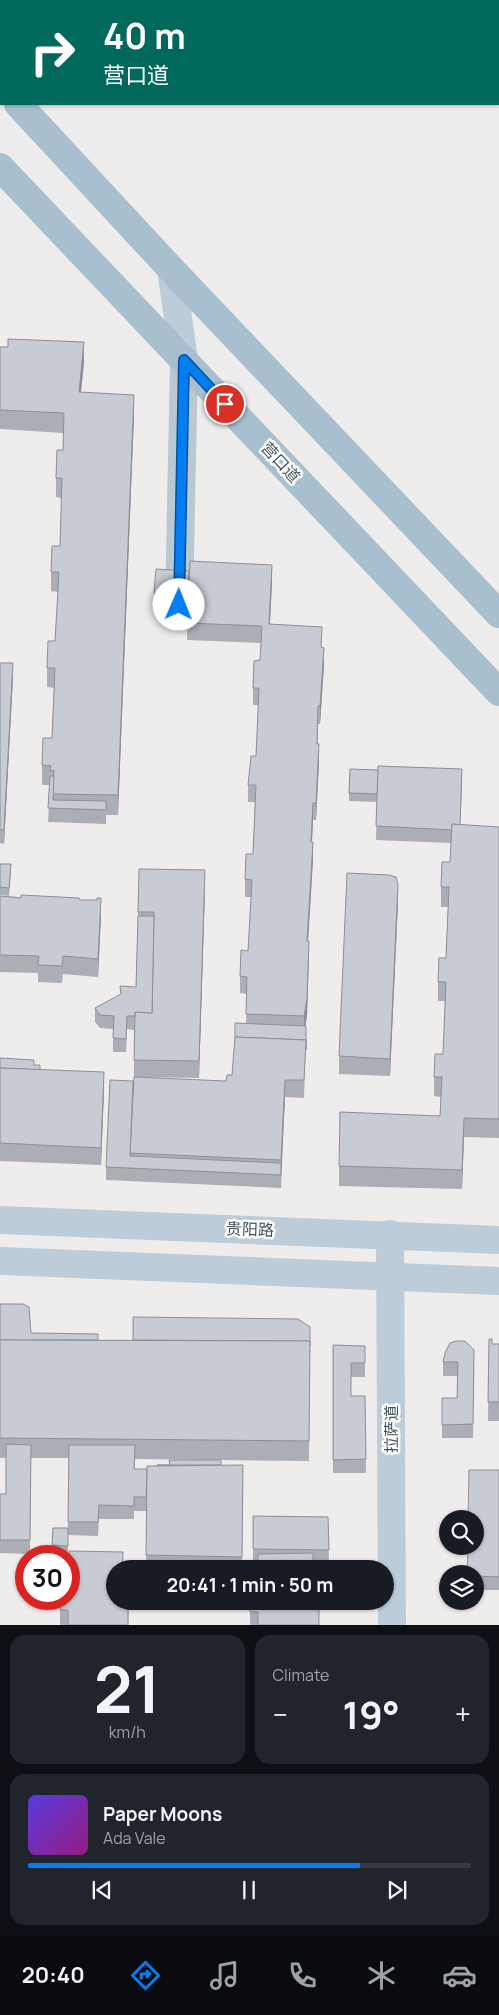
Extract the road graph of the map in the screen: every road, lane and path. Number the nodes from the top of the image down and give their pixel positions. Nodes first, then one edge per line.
1 (19, 105) edge
2 (0, 168) edge
3 (171, 269) junction
4 (184, 360) junction
5 (179, 605) edge
6 (499, 614) edge
7 (499, 692) edge
8 (0, 1220) edge
9 (390, 1234) junction
10 (499, 1240) edge
11 (0, 1261) edge
12 (391, 1277) junction
13 (499, 1281) edge
14 (392, 1625) edge

1 - 3 main road
2 - 4 main road, 营口道
3 - 4 street
3 - 6 main road
4 - 5 street
4 - 7 main road, 营口道
8 - 9 street, 贵阳路
9 - 10 street, 贵阳路
9 - 12 street, 拉萨道
11 - 12 street
12 - 13 street
12 - 14 street, 拉萨道

